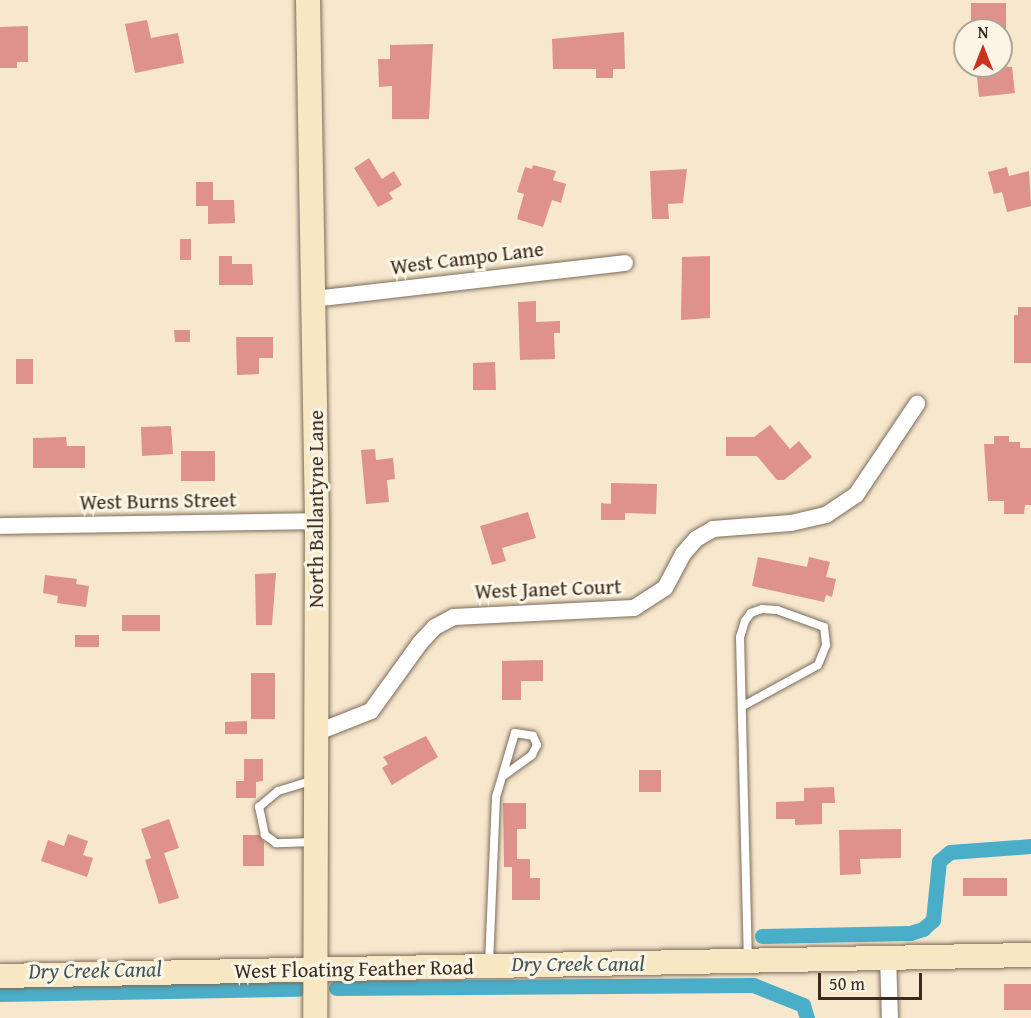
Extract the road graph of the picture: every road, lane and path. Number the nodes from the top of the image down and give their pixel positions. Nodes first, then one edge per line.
1 (308, 0) edge
2 (625, 263) dead end
3 (314, 299) junction
4 (917, 404) dead end
5 (317, 521) junction
6 (0, 526) edge
7 (743, 706) junction
8 (318, 732) junction
9 (504, 775) junction
10 (318, 779) junction
11 (318, 842) junction
12 (1031, 955) edge
13 (888, 956) junction
14 (748, 961) junction
15 (489, 967) junction
16 (318, 969) junction
17 (0, 976) edge
18 (315, 1018) edge
19 (890, 1018) edge

1 - 3 main road, North Ballantyne Lane
2 - 3 street, West Campo Lane
3 - 5 main road, North Ballantyne Lane
4 - 8 street, West Janet Court
5 - 6 street, West Burns Street
5 - 8 main road, North Ballantyne Lane
7 - 7 lane
7 - 14 lane
8 - 10 main road, North Ballantyne Lane
9 - 9 lane
9 - 15 lane
10 - 11 main road, North Ballantyne Lane
10 - 11 lane
11 - 16 main road, North Ballantyne Lane
12 - 13 main road, West Floating Feather Road
13 - 14 main road, West Floating Feather Road
13 - 19 street
14 - 15 main road, West Floating Feather Road
15 - 16 main road, West Floating Feather Road
16 - 17 main road, West Floating Feather Road
16 - 18 main road, North Ballantyne Lane

